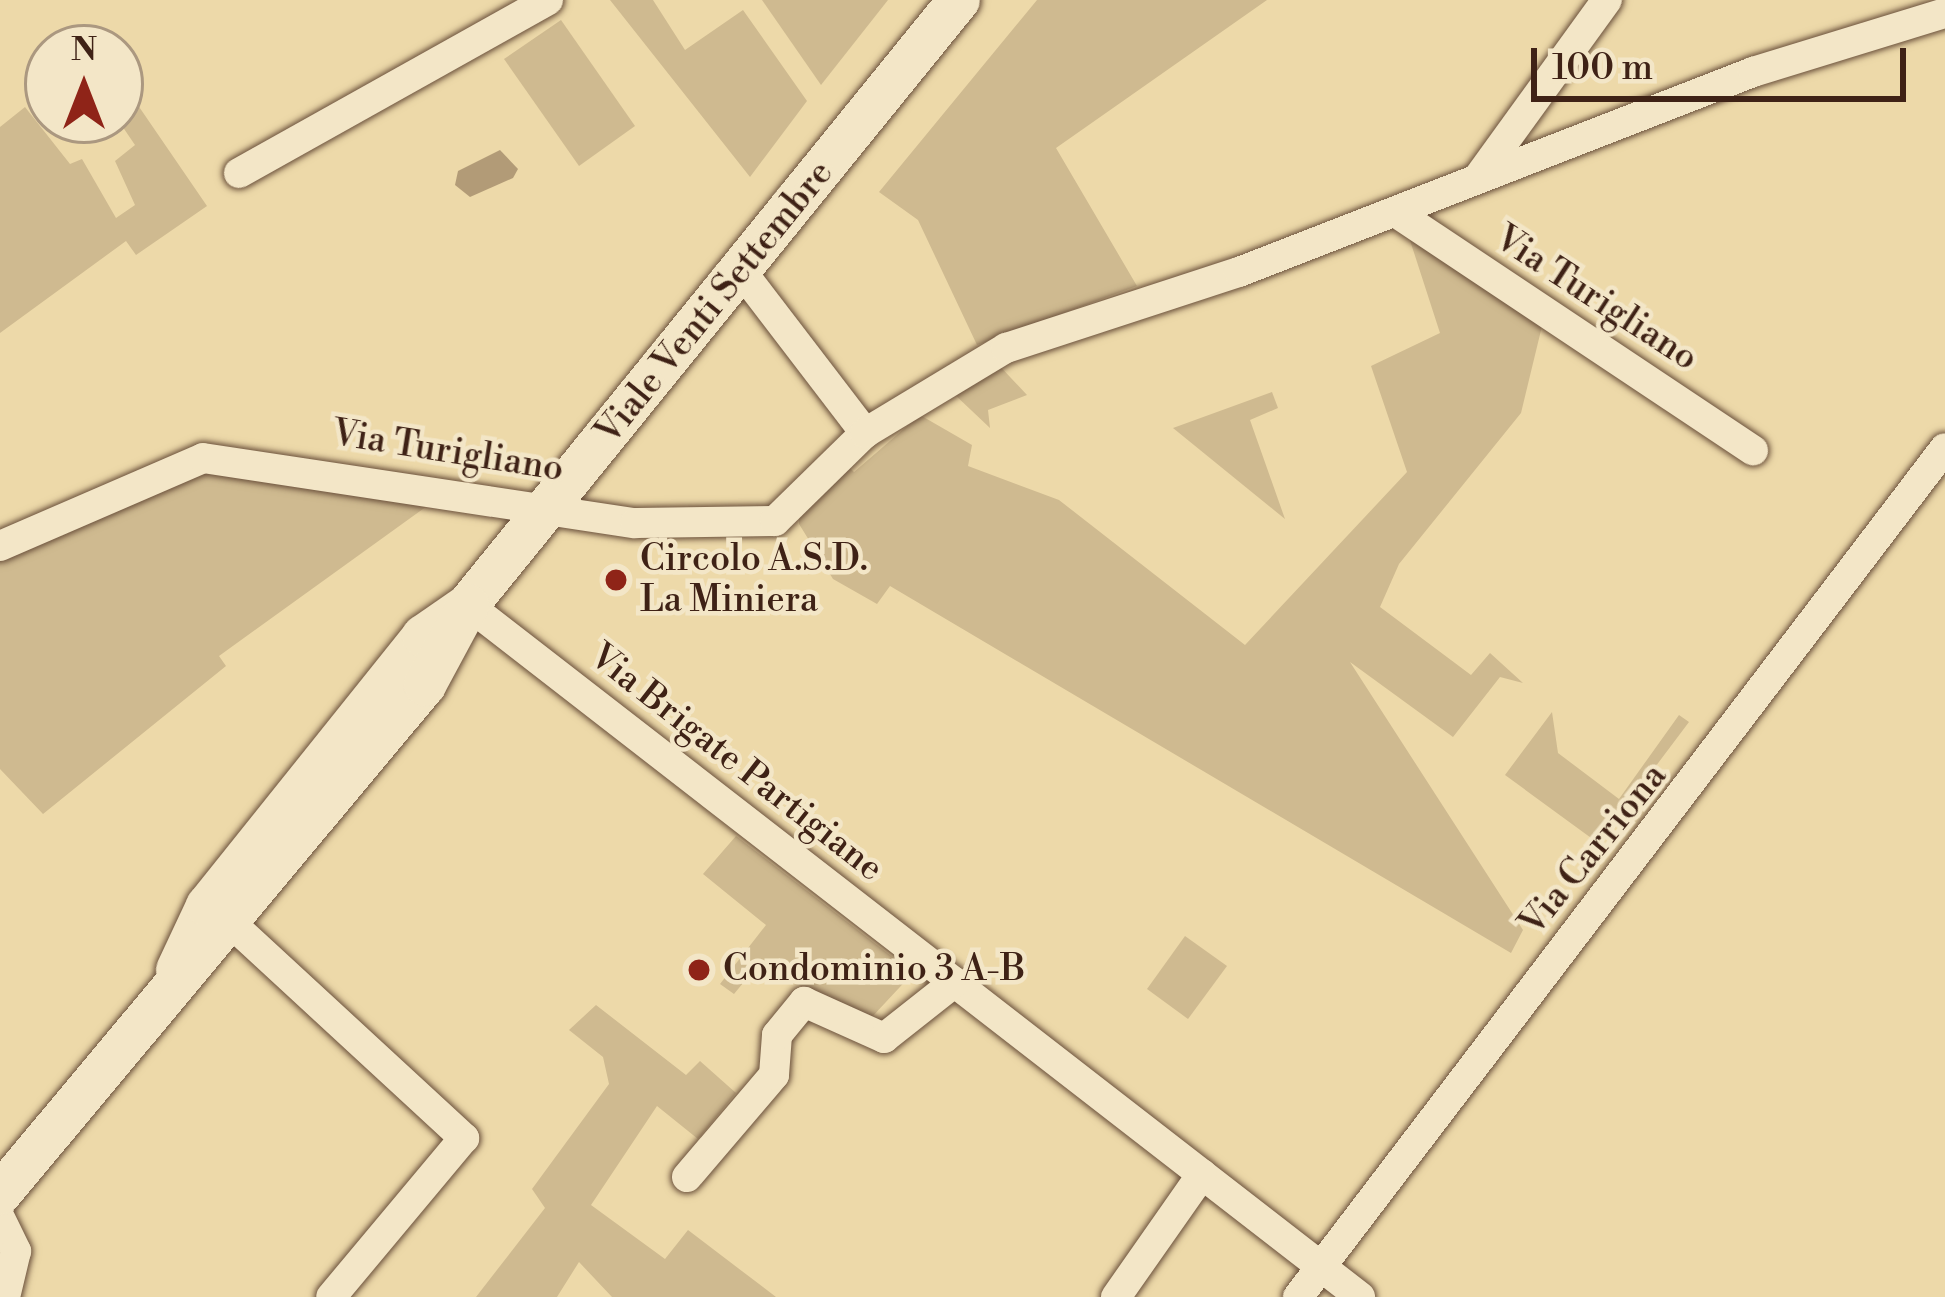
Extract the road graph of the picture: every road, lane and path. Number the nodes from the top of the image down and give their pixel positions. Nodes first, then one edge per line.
1 (548, 0) edge
2 (959, 0) edge
3 (1607, 0) edge
4 (1945, 13) edge
5 (239, 173) dead end
6 (1478, 178) junction
7 (1396, 213) junction
8 (742, 272) junction
9 (865, 433) junction
10 (1945, 448) edge
11 (1753, 450) dead end
12 (549, 508) junction
13 (0, 546) edge
14 (468, 605) junction
15 (232, 924) junction
16 (177, 970) junction
17 (955, 982) junction
18 (1202, 1174) junction
19 (687, 1178) dead end
20 (0, 1195) edge
21 (0, 1218) edge
22 (1320, 1265) junction
23 (5, 1297) edge
24 (331, 1297) edge
25 (1116, 1297) edge
26 (1298, 1297) edge
27 (1360, 1297) edge

1 - 5 street
2 - 8 main road, Viale Venti Settembre
3 - 6 street
4 - 6 street, Via Turigliano
6 - 7 street, Via Turigliano
7 - 9 street, Via Turigliano
7 - 11 street, Via Turigliano
8 - 9 street
8 - 12 main road, Viale Venti Settembre
9 - 12 street, Via Turigliano
10 - 22 street, Via Carriona
12 - 13 street, Via Turigliano
12 - 14 main road, Viale Venti Settembre
14 - 15 main road, Viale Venti Settembre
14 - 16 main road, Viale Venti Settembre
14 - 17 street, Via Brigate Partigiane
15 - 16 main road, Viale Venti Settembre
15 - 24 street
16 - 20 main road, Viale Venti Settembre
17 - 18 street, Via Brigate Partigiane
17 - 19 street
18 - 22 street, Via Brigate Partigiane
18 - 25 street
21 - 23 street
22 - 26 street, Via Carriona
22 - 27 street, Via Brigate Partigiane

